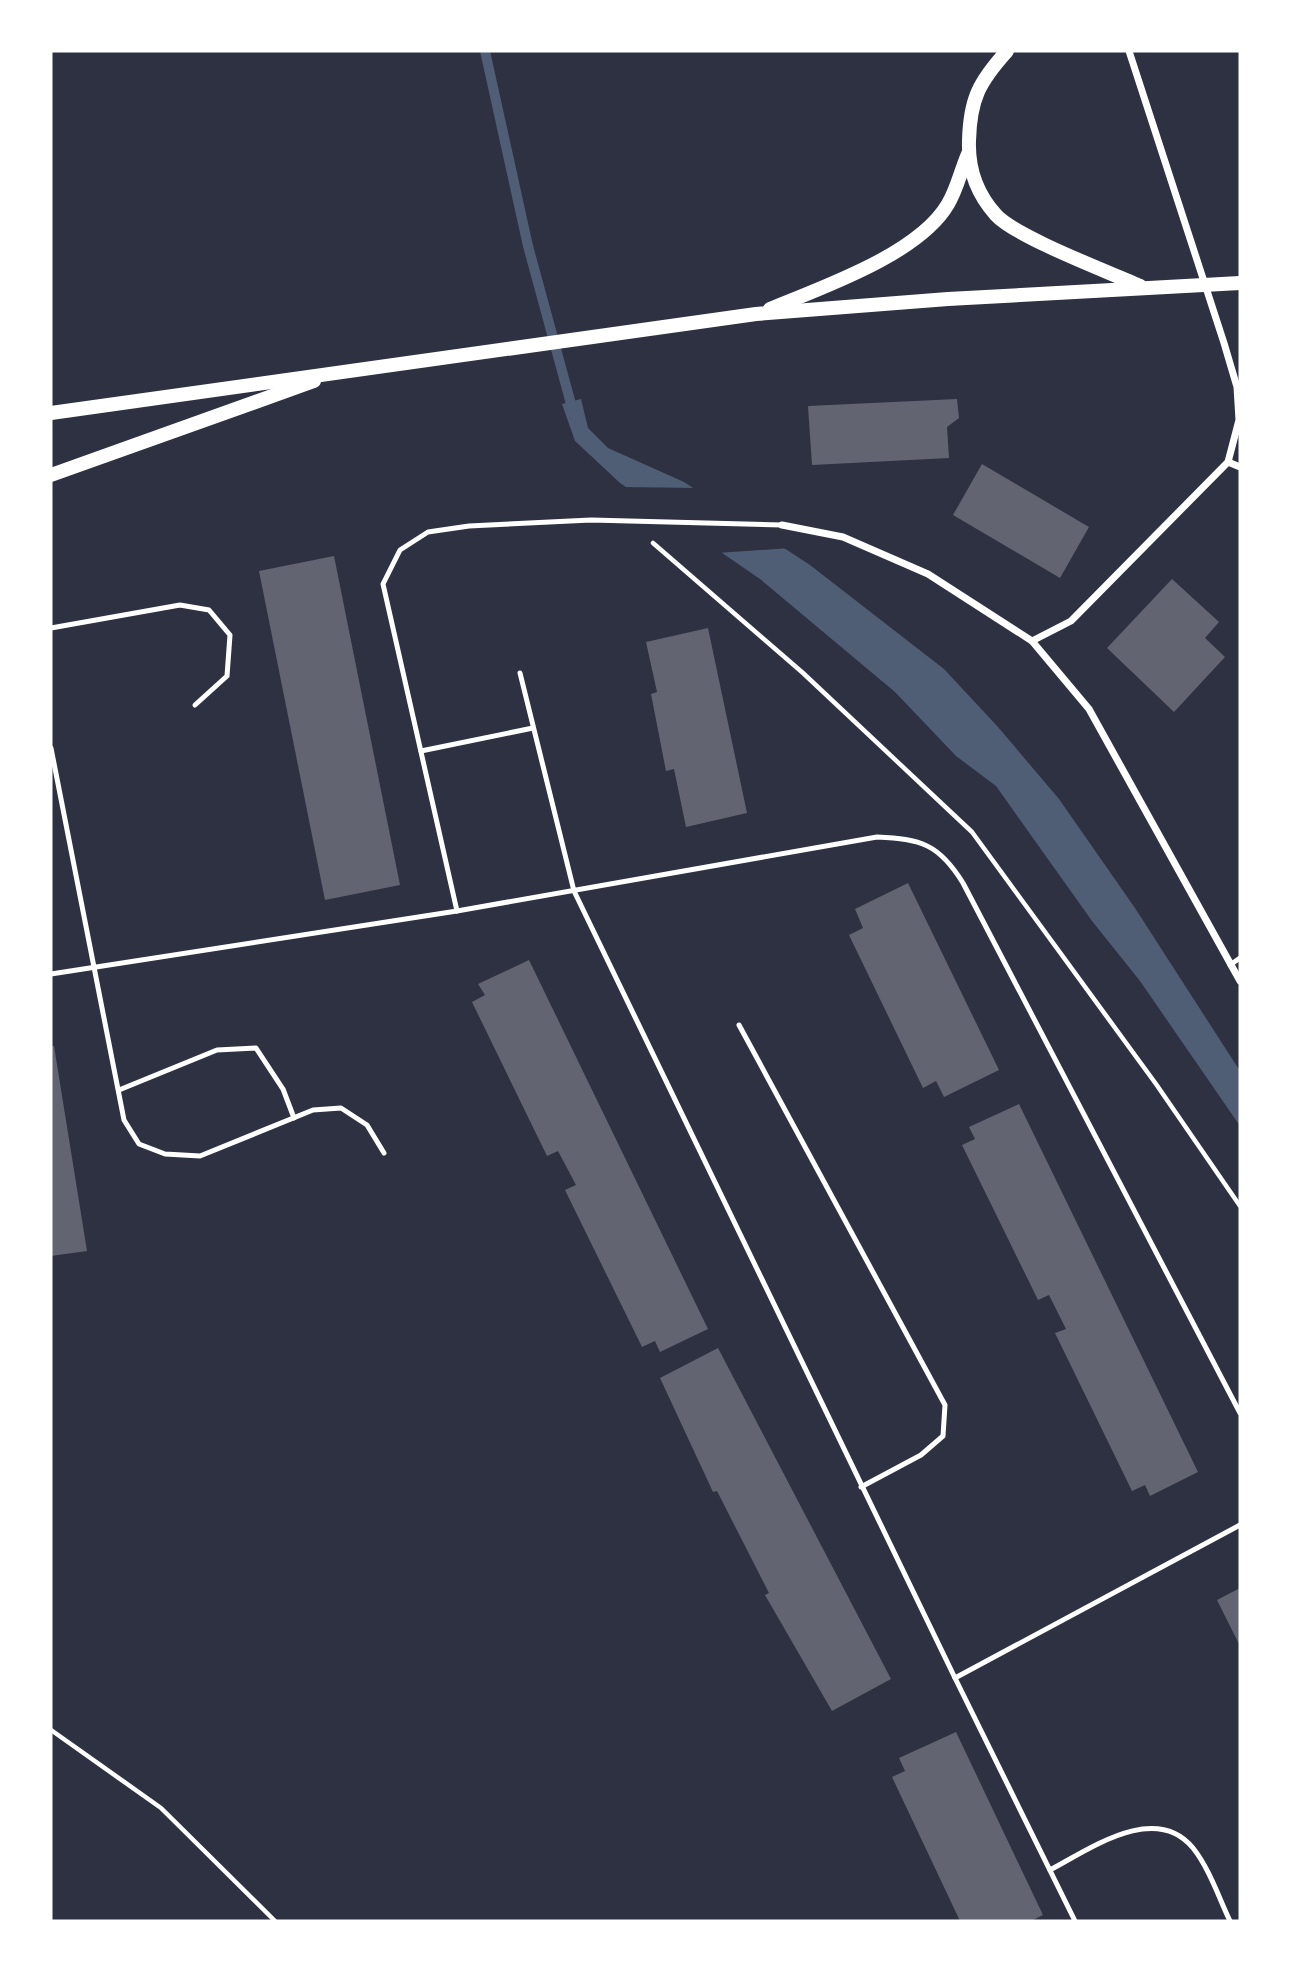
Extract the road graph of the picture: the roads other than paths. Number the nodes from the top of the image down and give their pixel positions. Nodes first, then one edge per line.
1 (1007, 51) edge
2 (1129, 51) edge
3 (968, 152) junction
4 (1240, 283) edge
5 (1141, 287) junction
6 (756, 314) junction
7 (345, 370) junction
8 (51, 413) edge
9 (1228, 462) junction
10 (1240, 467) edge
11 (51, 475) edge
12 (782, 525) joint
13 (51, 628) edge
14 (1032, 641) junction
15 (520, 673) dead end
16 (195, 705) dead end
17 (533, 728) junction
18 (51, 748) edge
19 (421, 751) junction
20 (574, 891) junction
21 (457, 911) junction
22 (1240, 958) edge
23 (1230, 965) junction
24 (94, 967) junction
25 (51, 974) edge
26 (1240, 981) edge
27 (739, 1025) dead end
28 (119, 1090) junction
29 (294, 1118) junction
30 (384, 1153) dead end
31 (1240, 1413) edge
32 (861, 1487) junction
33 (1240, 1525) edge
34 (955, 1678) junction
35 (1050, 1870) junction
36 (1075, 1921) edge
37 (1230, 1921) edge

1 - 3 main road
2 - 9 street
3 - 5 main road
3 - 6 main road
4 - 5 main road
5 - 6 main road
6 - 7 main road
7 - 8 main road
7 - 11 main road
9 - 10 street
9 - 14 street
12 - 14 street
12 - 19 lane
13 - 16 lane
14 - 23 street
15 - 17 lane
17 - 19 lane
17 - 20 lane
18 - 24 lane
19 - 21 lane
20 - 21 lane
20 - 31 lane
20 - 32 lane
21 - 24 lane
22 - 23 lane
23 - 26 street
24 - 25 lane
24 - 28 lane
27 - 32 lane
28 - 29 lane
28 - 29 lane
29 - 30 lane
32 - 34 lane
33 - 34 lane
34 - 35 lane
35 - 36 lane
35 - 37 lane

